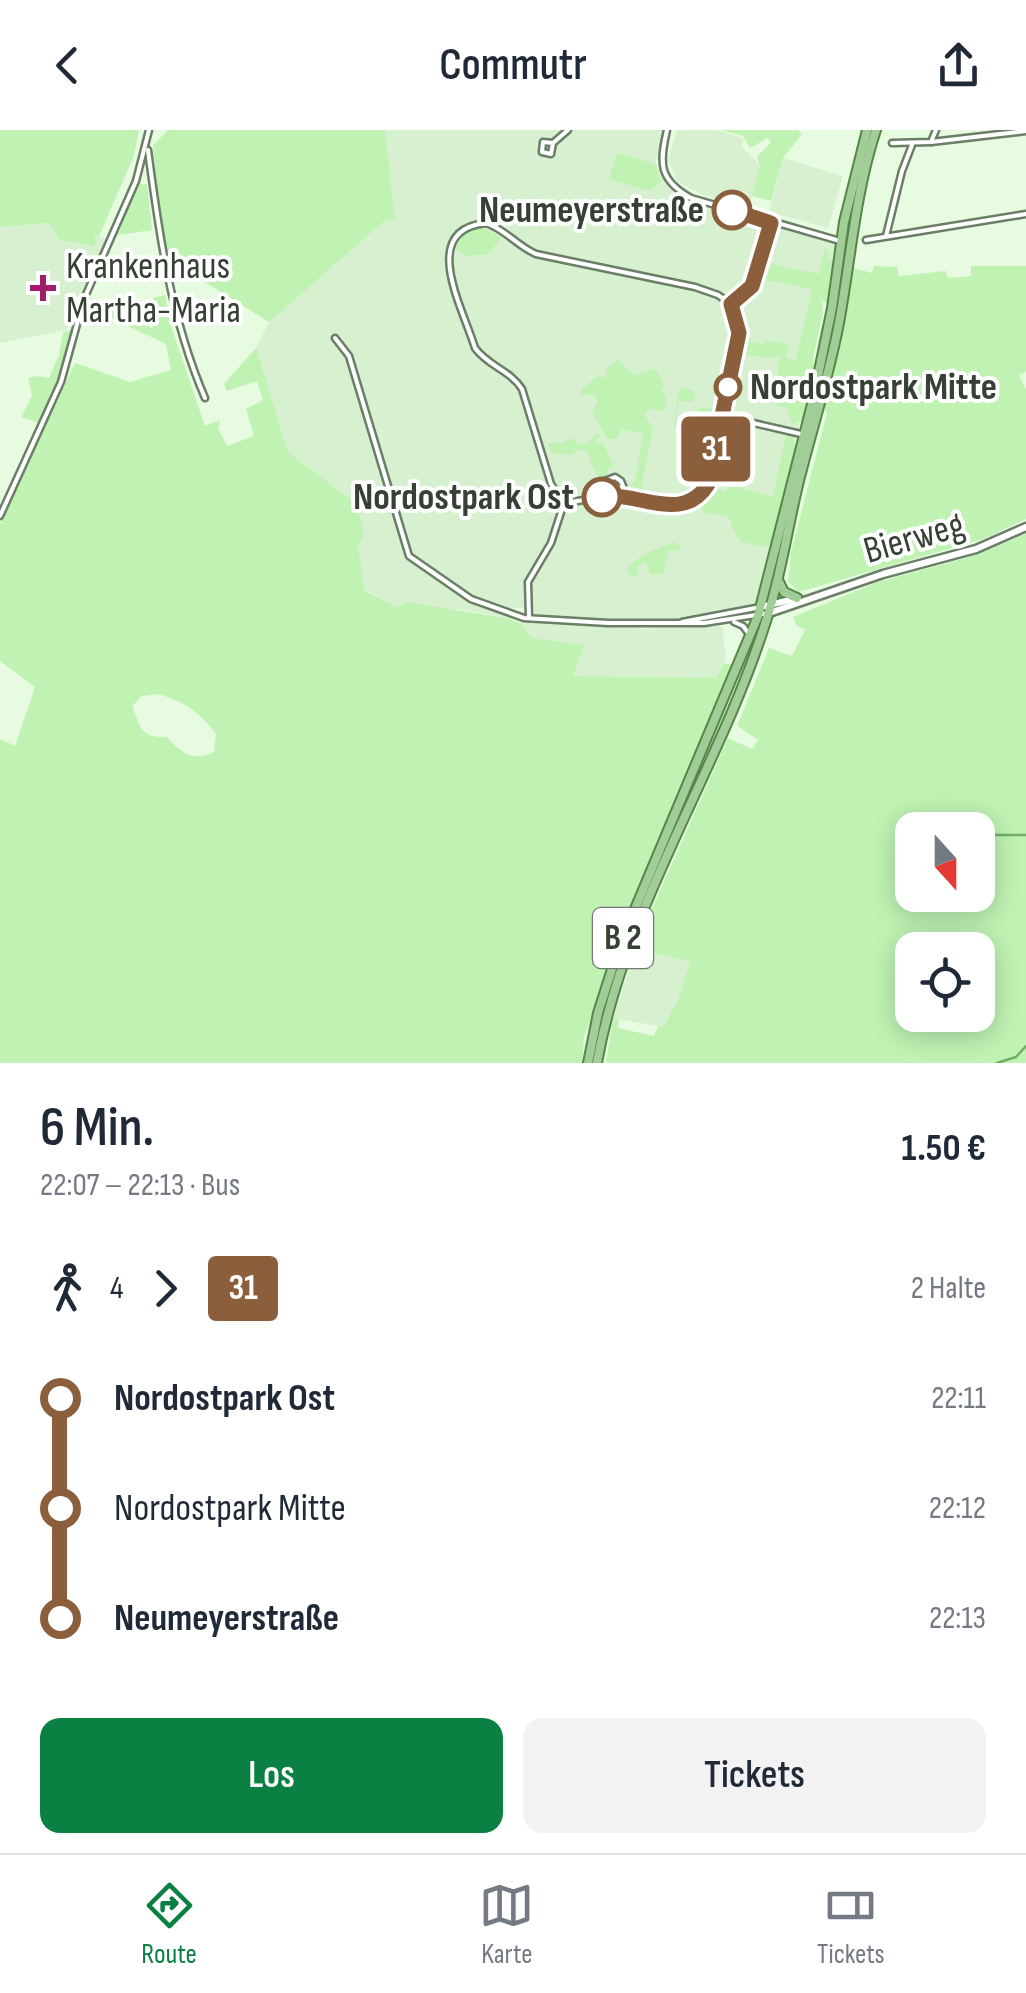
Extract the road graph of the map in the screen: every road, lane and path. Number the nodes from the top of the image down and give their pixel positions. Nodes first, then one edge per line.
1 (149, 130) edge
2 (568, 130) edge
3 (668, 130) edge
4 (868, 130) edge
5 (876, 130) edge
6 (936, 130) edge
7 (1026, 131) edge
8 (932, 142) junction
9 (553, 143) dead end
10 (892, 143) dead end
11 (914, 143) junction
12 (148, 145) junction
13 (1026, 214) edge
14 (771, 223) junction
15 (886, 236) junction
16 (866, 240) dead end
17 (845, 242) junction
18 (731, 304) junction
19 (335, 338) dead end
20 (206, 398) dead end
21 (723, 416) junction
22 (808, 436) junction
23 (627, 496) junction
24 (599, 498) junction
25 (564, 504) junction
26 (0, 516) edge
27 (1026, 528) edge
28 (778, 580) junction
29 (815, 596) junction
30 (797, 598) junction
31 (765, 610) junction
32 (528, 618) junction
33 (729, 621) junction
34 (676, 623) junction
35 (750, 638) junction
36 (588, 1063) edge
37 (597, 1063) edge

1 - 12 street
2 - 9 street
3 - 14 street
4 - 17 main road, B 2
5 - 17 main road, B 2
6 - 8 street
7 - 8 street
8 - 11 street
10 - 11 street
11 - 15 street
12 - 20 street
12 - 26 street
13 - 15 street
14 - 17 street
14 - 18 street
15 - 16 street
17 - 22 main road, B 2
18 - 21 street
18 - 25 street
19 - 32 street
21 - 22 street
21 - 23 street
22 - 28 main road, B 2
22 - 31 main road, B 2
23 - 24 street
23 - 24 street
24 - 25 street
25 - 32 street
27 - 29 main road, Bierweg
28 - 30 main road
28 - 31 main road, B 2
29 - 30 main road, Bierweg
29 - 31 main road, Bierweg
30 - 31 main road, Bierweg
31 - 33 street
31 - 34 street
31 - 35 main road, B 2
31 - 37 main road, B 2
32 - 34 street
33 - 34 street
33 - 35 street
35 - 36 main road, B 2

